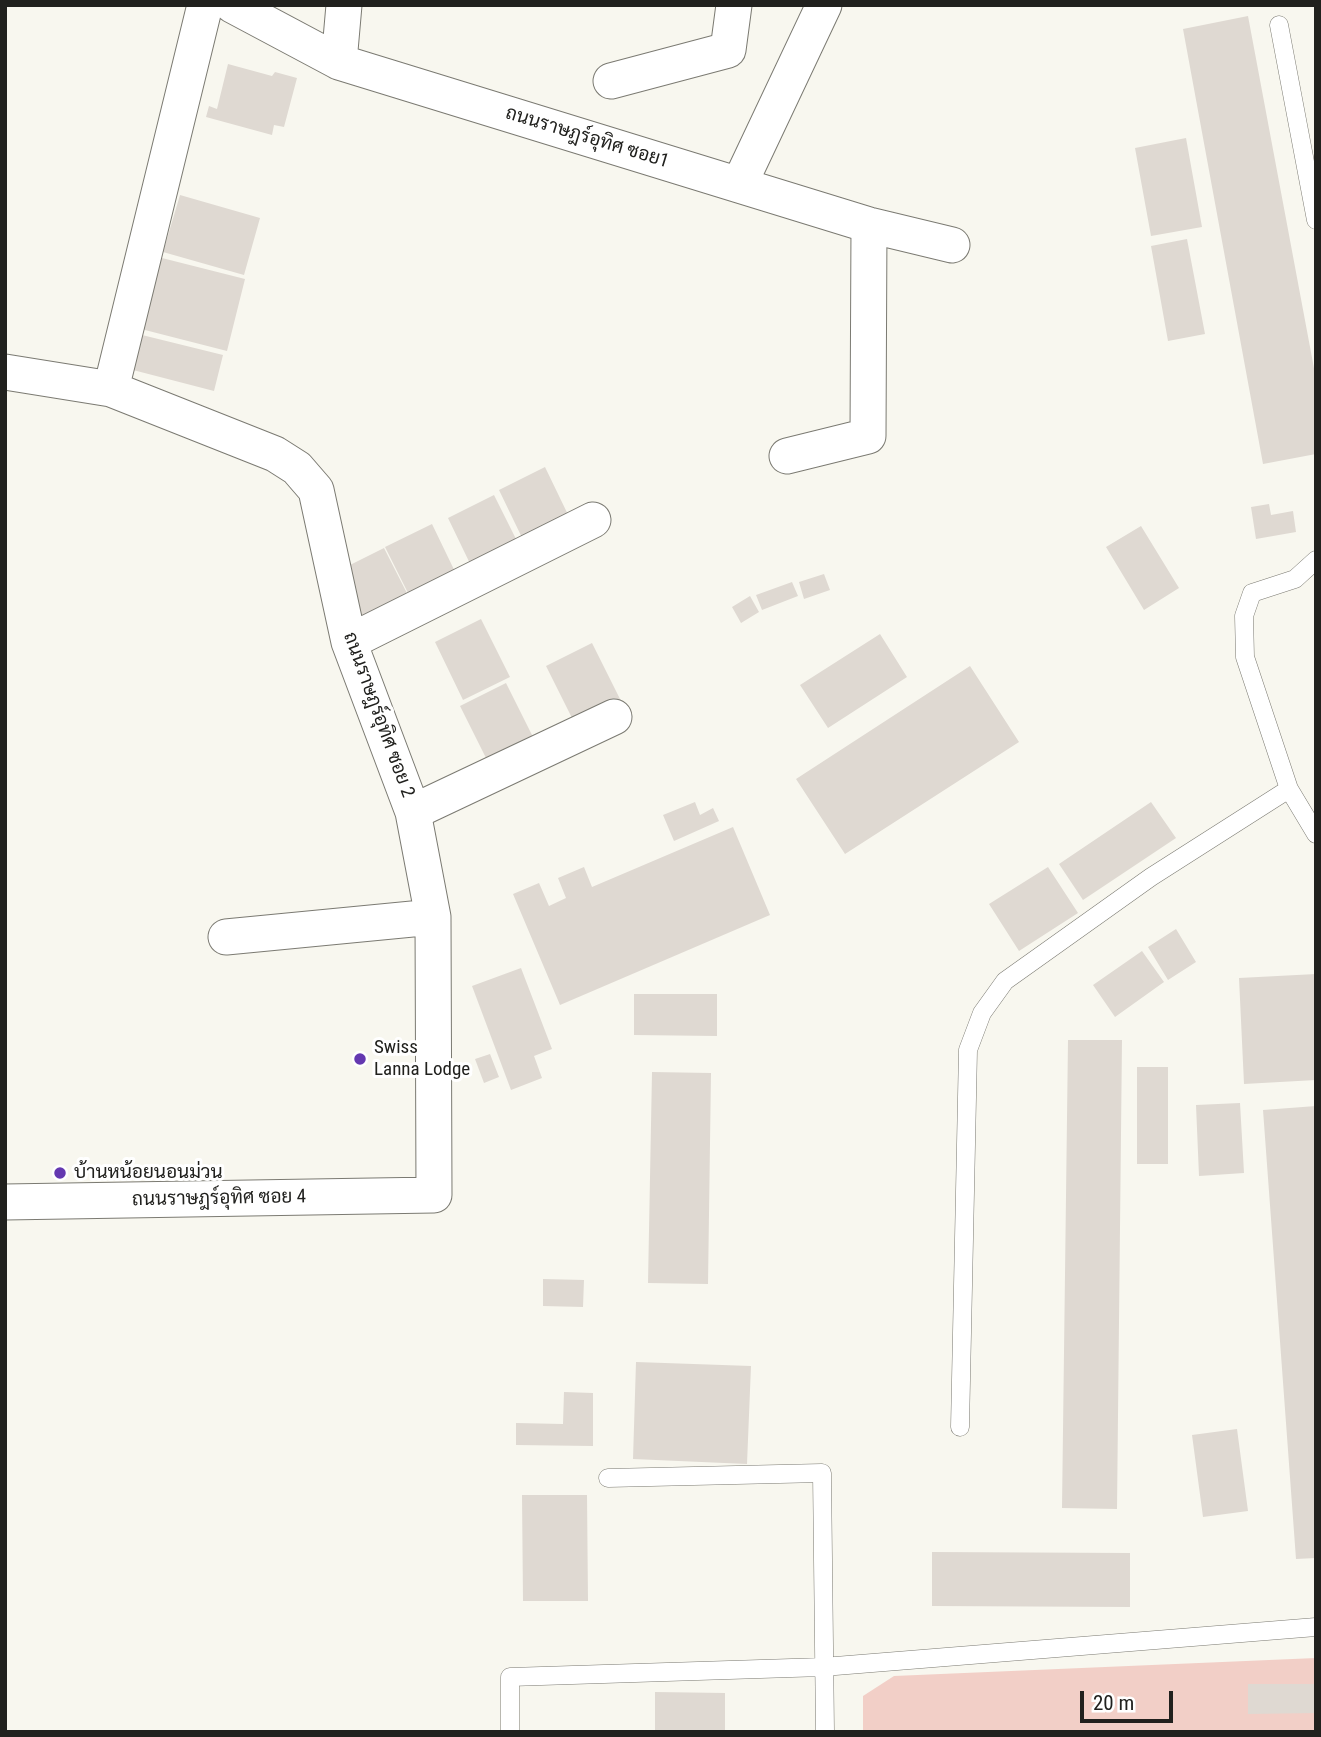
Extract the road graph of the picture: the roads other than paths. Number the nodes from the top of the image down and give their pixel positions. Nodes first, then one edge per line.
1 (205, 5) edge
2 (232, 5) edge
3 (344, 5) edge
4 (734, 5) edge
5 (824, 5) edge
6 (1279, 26) dead end
7 (339, 62) junction
8 (611, 81) dead end
9 (739, 185) junction
10 (1316, 220) edge
11 (869, 225) junction
12 (952, 245) dead end
13 (5, 372) edge
14 (111, 389) junction
15 (787, 456) dead end
16 (593, 520) dead end
17 (1316, 560) edge
18 (349, 642) junction
19 (614, 717) dead end
20 (1289, 789) junction
21 (413, 813) junction
22 (1316, 834) edge
23 (433, 917) junction
24 (226, 937) dead end
25 (434, 1195) joint
26 (5, 1202) edge
27 (960, 1427) dead end
28 (608, 1478) dead end
29 (1316, 1627) edge
30 (823, 1667) junction
31 (510, 1732) edge
32 (825, 1732) edge

1 - 14 street
2 - 7 street, ถนนราษฎร์อุทิศ ซอย1
3 - 7 street
4 - 8 street
5 - 9 street
6 - 10 lane
7 - 9 street, ถนนราษฎร์อุทิศ ซอย1
9 - 11 street, ถนนราษฎร์อุทิศ ซอย1
11 - 12 street, ถนนราษฎร์อุทิศ ซอย1
11 - 15 street
13 - 14 street, ถนนราษฎร์อุทิศ ซอย 2
14 - 18 street, ถนนราษฎร์อุทิศ ซอย 2
16 - 18 street
17 - 20 lane
18 - 21 street, ถนนราษฎร์อุทิศ ซอย 2
19 - 21 street
20 - 22 lane
20 - 27 lane
21 - 23 street, ถนนราษฎร์อุทิศ ซอย 2
23 - 24 street
23 - 25 street, ถนนราษฎร์อุทิศ ซอย 2
25 - 26 street, ถนนราษฎร์อุทิศ ซอย 4
28 - 30 lane
29 - 30 lane
30 - 31 lane
30 - 32 lane

